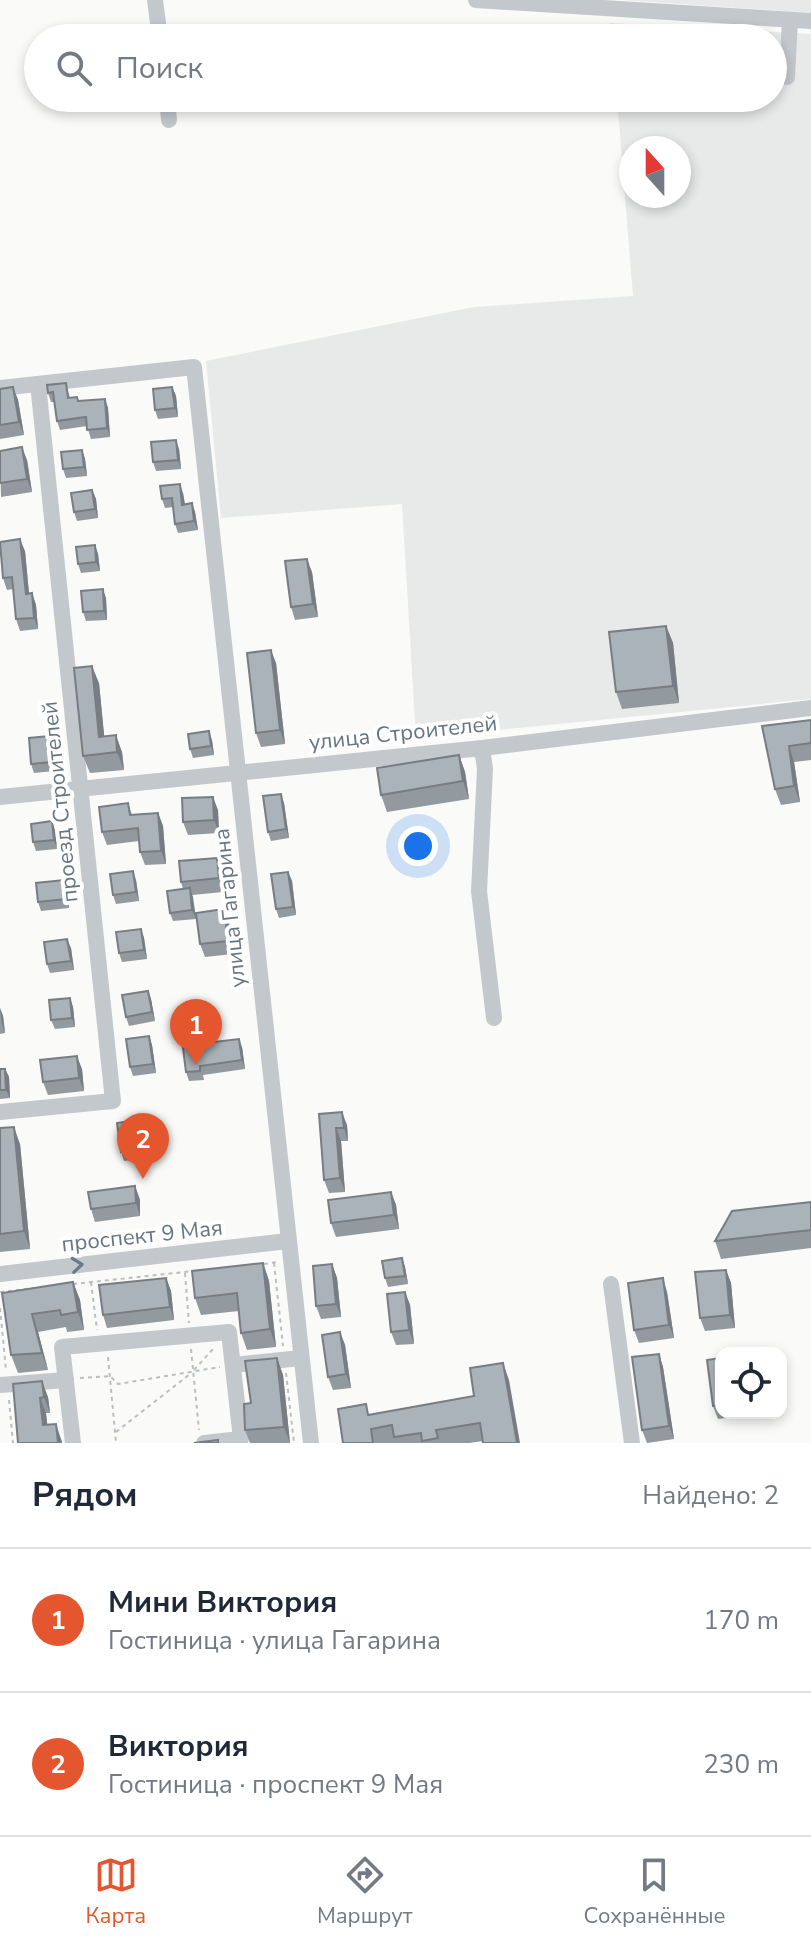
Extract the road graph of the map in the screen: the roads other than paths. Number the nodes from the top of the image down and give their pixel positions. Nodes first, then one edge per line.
1 (155, 0) edge
2 (476, 0) edge
3 (790, 20) junction
4 (811, 21) edge
5 (158, 24) edge
6 (787, 77) dead end
7 (168, 112) edge
8 (169, 120) dead end
9 (38, 384) junction
10 (0, 388) edge
11 (811, 708) edge
12 (482, 748) junction
13 (237, 772) junction
14 (81, 790) junction
15 (0, 797) edge
16 (494, 1018) dead end
17 (0, 1112) edge
18 (288, 1241) junction
19 (0, 1274) edge
20 (611, 1284) dead end
21 (301, 1358) junction
22 (233, 1365) junction
23 (66, 1380) junction
24 (0, 1385) edge
25 (201, 1436) edge
26 (73, 1443) edge
27 (311, 1443) edge
28 (632, 1443) edge

1 - 5 street
2 - 3 street
3 - 4 street
3 - 6 street
7 - 8 street
9 - 10 street
9 - 13 street, улица Гагарина
9 - 14 street, проезд Строителей
11 - 12 street, улица Строителей
12 - 13 street, улица Строителей
12 - 16 street
13 - 14 street, улица Строителей
13 - 18 street, улица Гагарина
14 - 15 street, улица Строителей
14 - 17 street, проезд Строителей
19 -> 18 street, проспект 9 Мая
18 - 21 street, улица Гагарина
20 - 28 street
21 - 22 street
21 - 27 street, улица Гагарина
22 - 23 street
22 - 25 street
23 - 24 street
23 - 26 street

